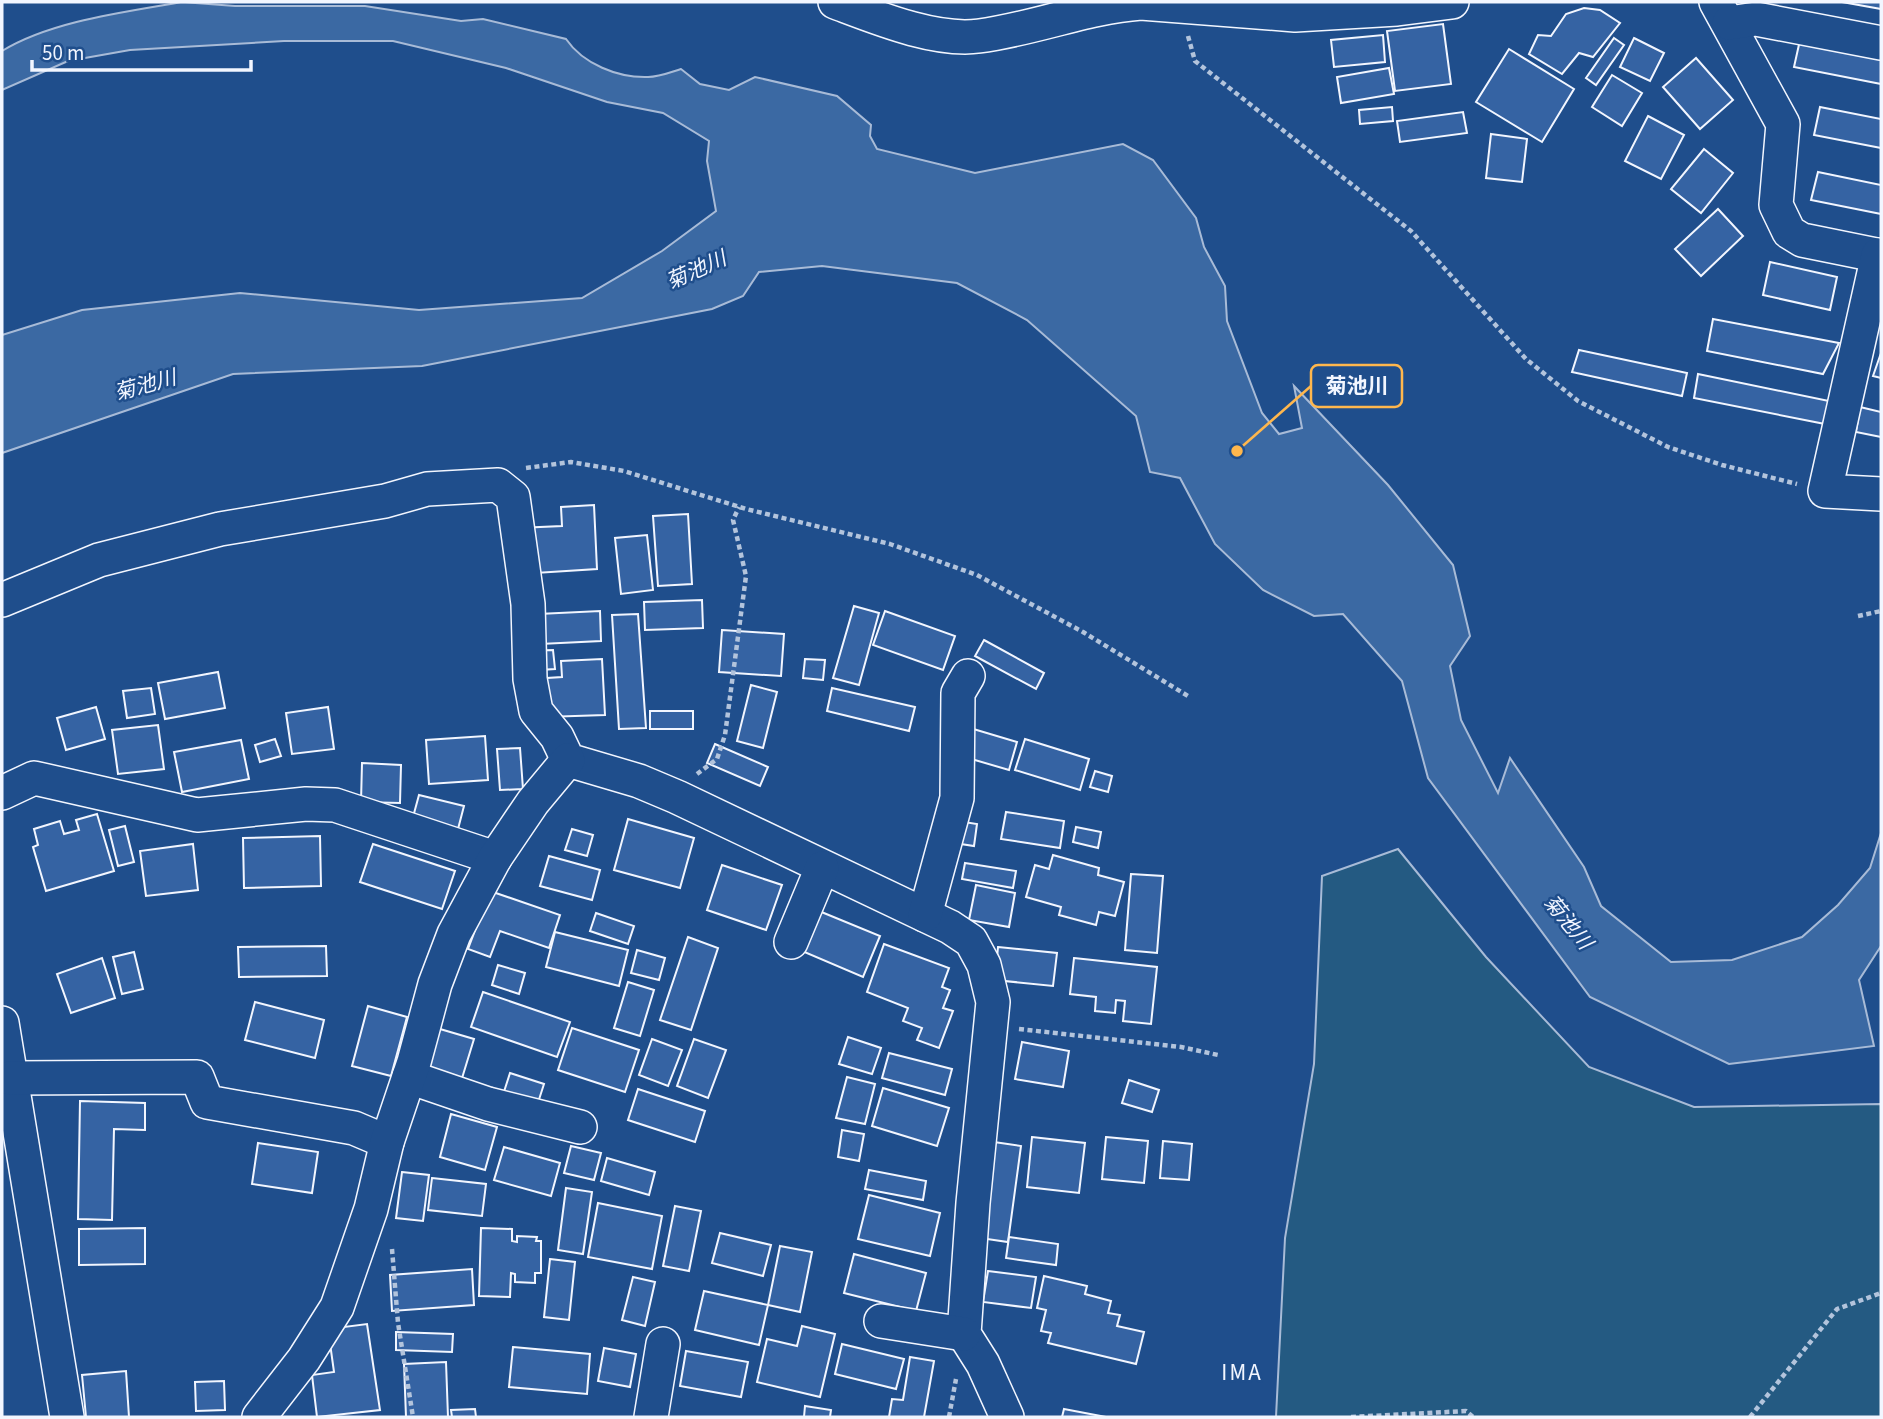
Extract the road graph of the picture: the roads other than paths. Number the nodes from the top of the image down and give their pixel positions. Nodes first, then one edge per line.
1 (835, 2) edge
2 (1452, 2) edge
3 (1723, 13) edge
4 (1881, 43) edge
5 (1880, 255) edge
6 (1881, 495) edge
7 (2, 600) edge
8 (968, 676) dead end
9 (568, 760) junction
10 (2, 793) edge
11 (495, 858) junction
12 (822, 868) junction
13 (925, 915) junction
14 (791, 943) dead end
15 (2, 1023) edge
16 (409, 1077) junction
17 (10, 1078) junction
18 (580, 1127) dead end
19 (387, 1142) junction
20 (881, 1321) dead end
21 (964, 1334) junction
22 (663, 1344) dead end
23 (67, 1417) edge
24 (260, 1417) edge
25 (651, 1417) edge
26 (1007, 1417) edge

1 - 2 street
3 - 4 street
3 - 5 street
5 - 6 street
7 - 9 street
8 - 13 street
9 - 11 street
9 - 12 street
10 - 11 street
11 - 16 street
12 - 13 street
12 - 14 street
13 - 21 street
15 - 17 street
16 - 18 street
16 - 19 street
17 - 19 street
17 - 23 street
19 - 24 street
20 - 21 street
21 - 26 street
22 - 25 street

